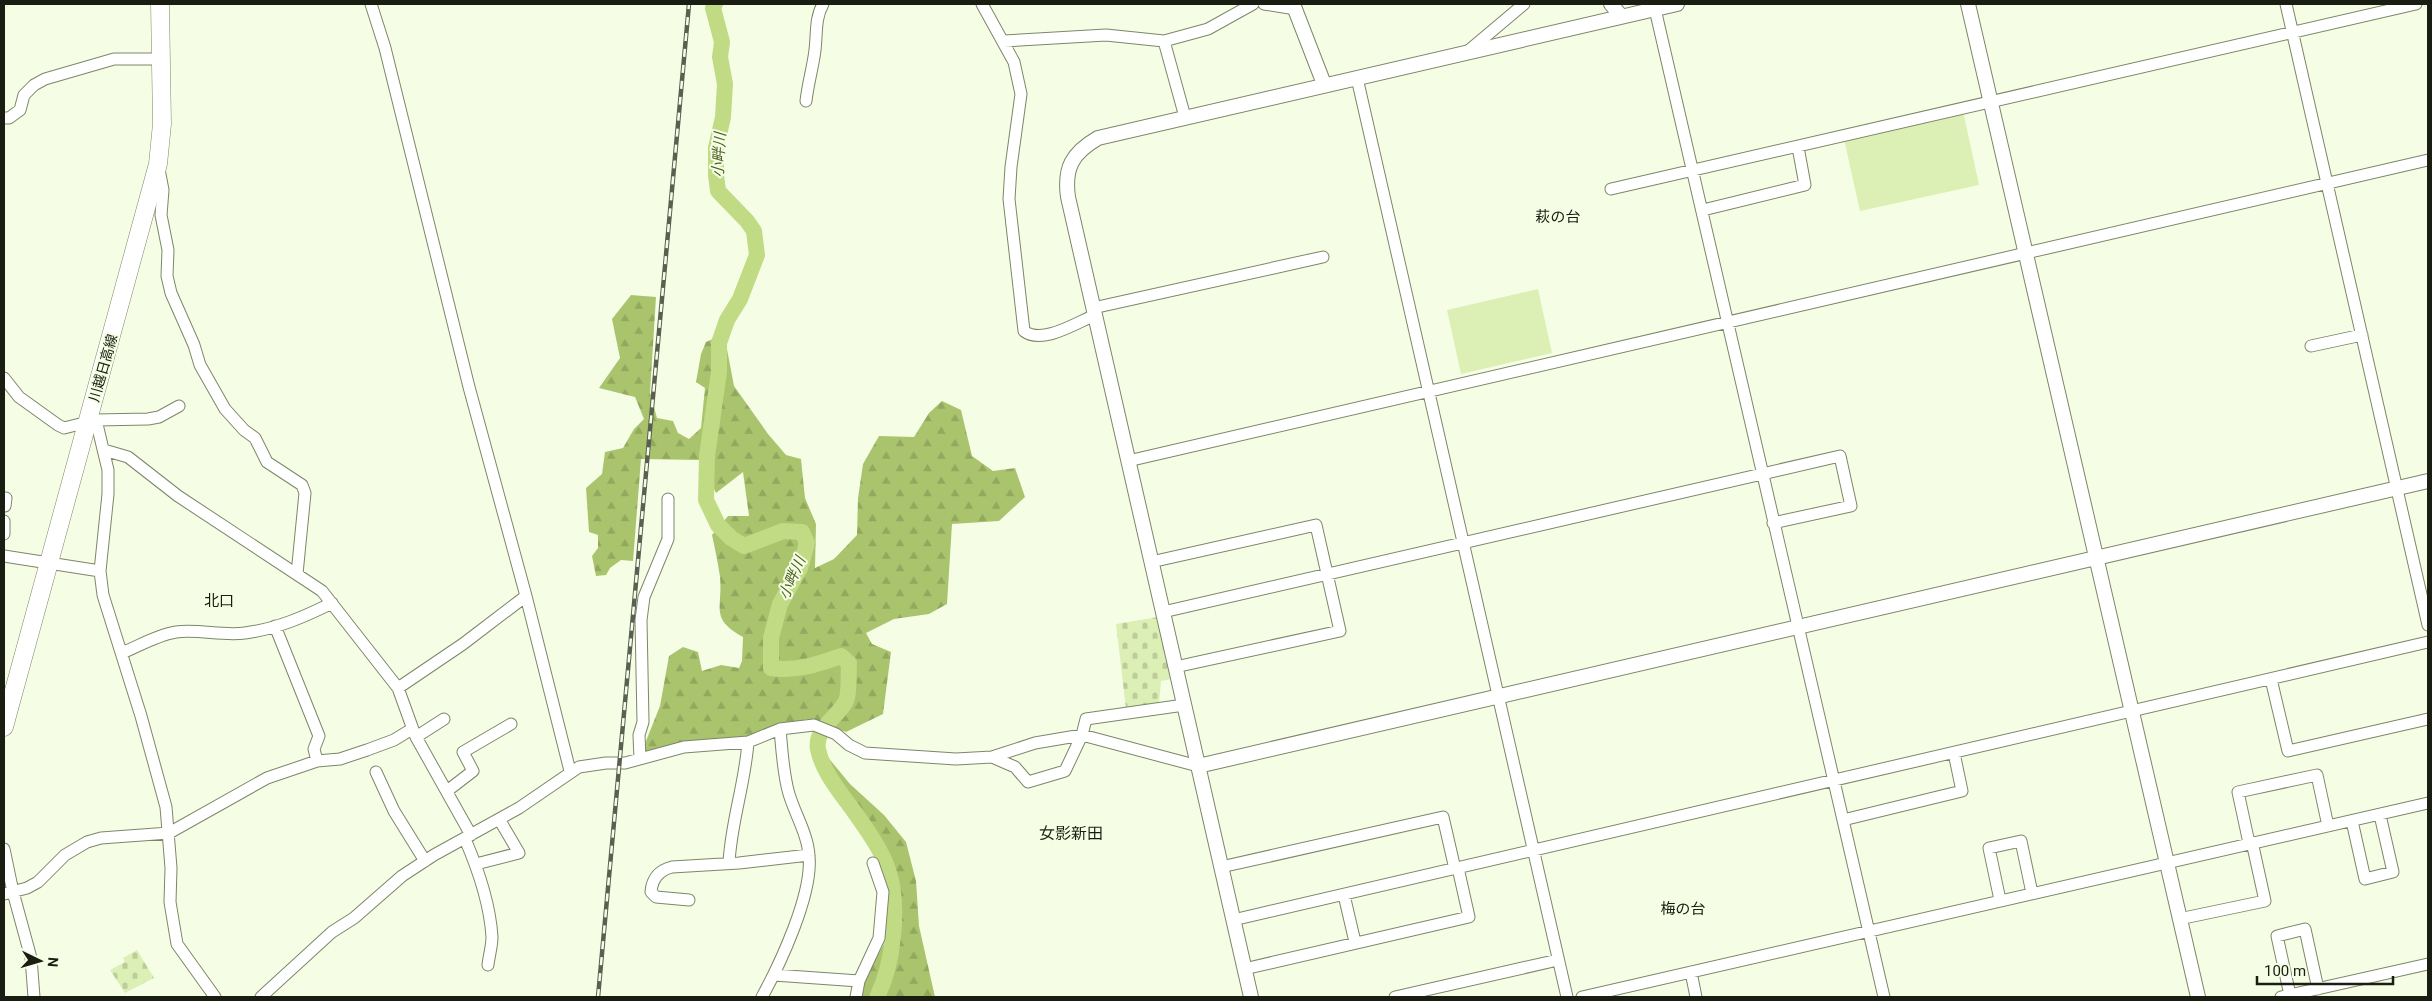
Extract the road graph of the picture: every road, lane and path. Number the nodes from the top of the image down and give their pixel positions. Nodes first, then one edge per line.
1 (160, 4) edge
2 (371, 4) edge
3 (823, 4) edge
4 (982, 4) edge
5 (1254, 4) edge
6 (1264, 4) edge
7 (1524, 4) edge
8 (1611, 4) edge
9 (1677, 4) edge
10 (1968, 4) edge
11 (2286, 4) edge
12 (2416, 4) edge
13 (1294, 7) edge
14 (1656, 9) junction
15 (1622, 16) junction
16 (2293, 32) junction
17 (1004, 41) junction
18 (1164, 41) junction
19 (1464, 55) junction
20 (161, 59) junction
21 (1358, 78) junction
22 (1324, 84) junction
23 (806, 101) dead end
24 (1991, 101) junction
25 (1184, 117) junction
26 (4, 118) edge
27 (1798, 147) junction
28 (2428, 160) edge
29 (158, 164) junction
30 (1693, 169) junction
31 (2326, 183) junction
32 (1611, 189) dead end
33 (1703, 210) junction
34 (2027, 253) junction
35 (1323, 256) dead end
36 (1094, 312) junction
37 (1728, 321) junction
38 (2362, 335) junction
39 (2311, 346) dead end
40 (4, 378) edge
41 (1429, 390) junction
42 (179, 406) dead end
43 (92, 422) junction
44 (104, 450) junction
45 (1128, 461) junction
46 (1762, 475) junction
47 (2428, 482) edge
48 (2396, 489) junction
49 (668, 499) dead end
50 (4, 520) edge
51 (1773, 523) junction
52 (4, 534) edge
53 (1464, 543) junction
54 (4, 556) edge
55 (2097, 558) junction
56 (1151, 562) junction
57 (50, 564) junction
58 (100, 571) junction
59 (297, 574) junction
60 (1326, 574) junction
61 (2425, 593) edge
62 (526, 596) junction
63 (332, 603) junction
64 (1163, 612) junction
65 (2428, 625) edge
66 (276, 626) junction
67 (1798, 627) junction
68 (2428, 642) edge
69 (122, 653) junction
70 (1175, 667) junction
71 (2271, 679) junction
72 (398, 688) junction
73 (1499, 696) junction
74 (1184, 705) junction
75 (2132, 711) junction
76 (2428, 719) edge
77 (444, 720) dead end
78 (511, 724) dead end
79 (4, 727) edge
80 (780, 729) junction
81 (414, 733) junction
82 (1082, 735) junction
83 (748, 742) junction
84 (1954, 753) junction
85 (992, 757) junction
86 (640, 759) junction
87 (318, 761) junction
88 (1198, 766) junction
89 (570, 771) junction
90 (376, 772) dead end
91 (1834, 779) junction
92 (447, 791) junction
93 (2428, 803) edge
94 (500, 815) junction
95 (2380, 815) junction
96 (1843, 820) junction
97 (2352, 821) junction
98 (2328, 826) junction
99 (169, 833) junction
100 (468, 837) junction
101 (2251, 843) junction
102 (4, 849) edge
103 (1534, 850) junction
104 (809, 855) junction
105 (425, 861) junction
106 (873, 863) dead end
107 (2167, 863) junction
108 (476, 864) junction
109 (729, 864) junction
110 (1221, 867) junction
111 (1457, 868) junction
112 (8, 893) edge
113 (2032, 893) junction
114 (1344, 895) junction
115 (689, 900) dead end
116 (2000, 900) junction
117 (2179, 919) junction
118 (1233, 920) junction
119 (1868, 931) junction
120 (1354, 942) junction
121 (1558, 960) junction
122 (488, 964) dead end
123 (2428, 964) edge
124 (1244, 969) junction
125 (1691, 972) junction
126 (774, 975) junction
127 (859, 981) junction
128 (2318, 989) junction
129 (2285, 996) edge
130 (34, 997) edge
131 (215, 997) edge
132 (261, 997) edge
133 (762, 997) edge
134 (856, 997) edge
135 (1251, 997) edge
136 (1394, 997) edge
137 (1567, 997) edge
138 (1582, 997) edge
139 (1696, 997) edge
140 (1884, 997) edge
141 (2198, 997) edge

1 - 20 main road, 川越日高線
2 - 62 street
3 - 23 street
4 - 17 street
5 - 18 street
6 - 13 street
7 - 19 street
8 - 15 street
9 - 14 street
10 - 24 street
11 - 16 street
12 - 16 street
13 - 22 street
14 - 15 street
14 - 30 street
15 - 19 street
16 - 24 street
16 - 31 street
17 - 18 street
17 - 36 street
18 - 25 street
19 - 21 street
20 - 26 street
20 - 29 main road, 川越日高線
21 - 22 street
21 - 41 street
22 - 25 street
24 - 27 street
24 - 34 street
25 - 36 street
27 - 30 street
27 - 33 street
28 - 31 street
29 - 43 main road, 川越日高線
29 - 59 street
30 - 32 street
30 - 33 street
31 - 34 street
31 - 38 street
33 - 37 street
34 - 37 street
34 - 55 street
35 - 36 street
36 - 45 street
37 - 41 street
37 - 46 street
38 - 39 street
38 - 48 street
40 - 43 street
41 - 45 street
41 - 53 street
42 - 43 street
43 - 44 street
43 - 57 main road, 川越日高線
44 - 58 street
44 - 59 street
45 - 56 street
46 - 51 street
46 - 51 street
46 - 53 street
47 - 48 street
48 - 55 street
48 - 61 street
49 - 86 street
50 - 52 street
51 - 67 street
53 - 60 street
53 - 73 street
54 - 57 street
55 - 67 street
55 - 75 street
56 - 60 street
56 - 64 street
57 - 58 street
57 - 79 main road, 川越日高線
58 - 69 street
59 - 63 street
60 - 64 street
60 - 70 street
61 - 65 street
62 - 72 street
62 - 89 street
63 - 66 street
63 - 72 street
64 - 70 street
66 - 69 street
66 - 87 street
67 - 73 street
67 - 91 street
68 - 71 street
69 - 99 street
70 - 74 street
71 - 75 street
71 - 76 street
72 - 81 street
73 - 88 street
73 - 103 street
74 - 82 street
74 - 88 street
75 - 84 street
75 - 107 street
77 - 81 street
78 - 92 street
80 - 83 street
80 - 85 street
80 - 104 street
81 - 87 street
81 - 92 street
82 - 85 street
82 - 85 street
82 - 88 street
83 - 86 street
83 - 109 street
84 - 91 street
84 - 96 street
86 - 89 street
87 - 99 street
88 - 110 street
89 - 94 street
90 - 105 street
91 - 96 street
91 - 103 street
92 - 100 street
93 - 95 street
94 - 100 street
94 - 108 street
95 - 97 street
95 - 97 street
96 - 119 street
97 - 98 street
98 - 101 street
98 - 101 street
99 - 112 street
99 - 131 street
100 - 105 street
100 - 108 street
101 - 107 street
101 - 117 street
102 - 112 street
103 - 111 street
103 - 121 street
104 - 109 street
104 - 126 street
105 - 132 street
106 - 127 street
107 - 113 street
107 - 117 street
108 - 122 street
109 - 115 street
110 - 111 street
110 - 118 street
111 - 114 street
111 - 120 street
112 - 130 street
113 - 116 street
113 - 116 street
114 - 118 street
114 - 120 street
116 - 119 street
117 - 141 street
118 - 124 street
119 - 125 street
119 - 140 street
120 - 124 street
121 - 136 street
121 - 137 street
123 - 128 street
124 - 135 street
125 - 138 street
125 - 139 street
126 - 127 street
126 - 133 street
127 - 134 street
128 - 129 street
128 - 129 street

